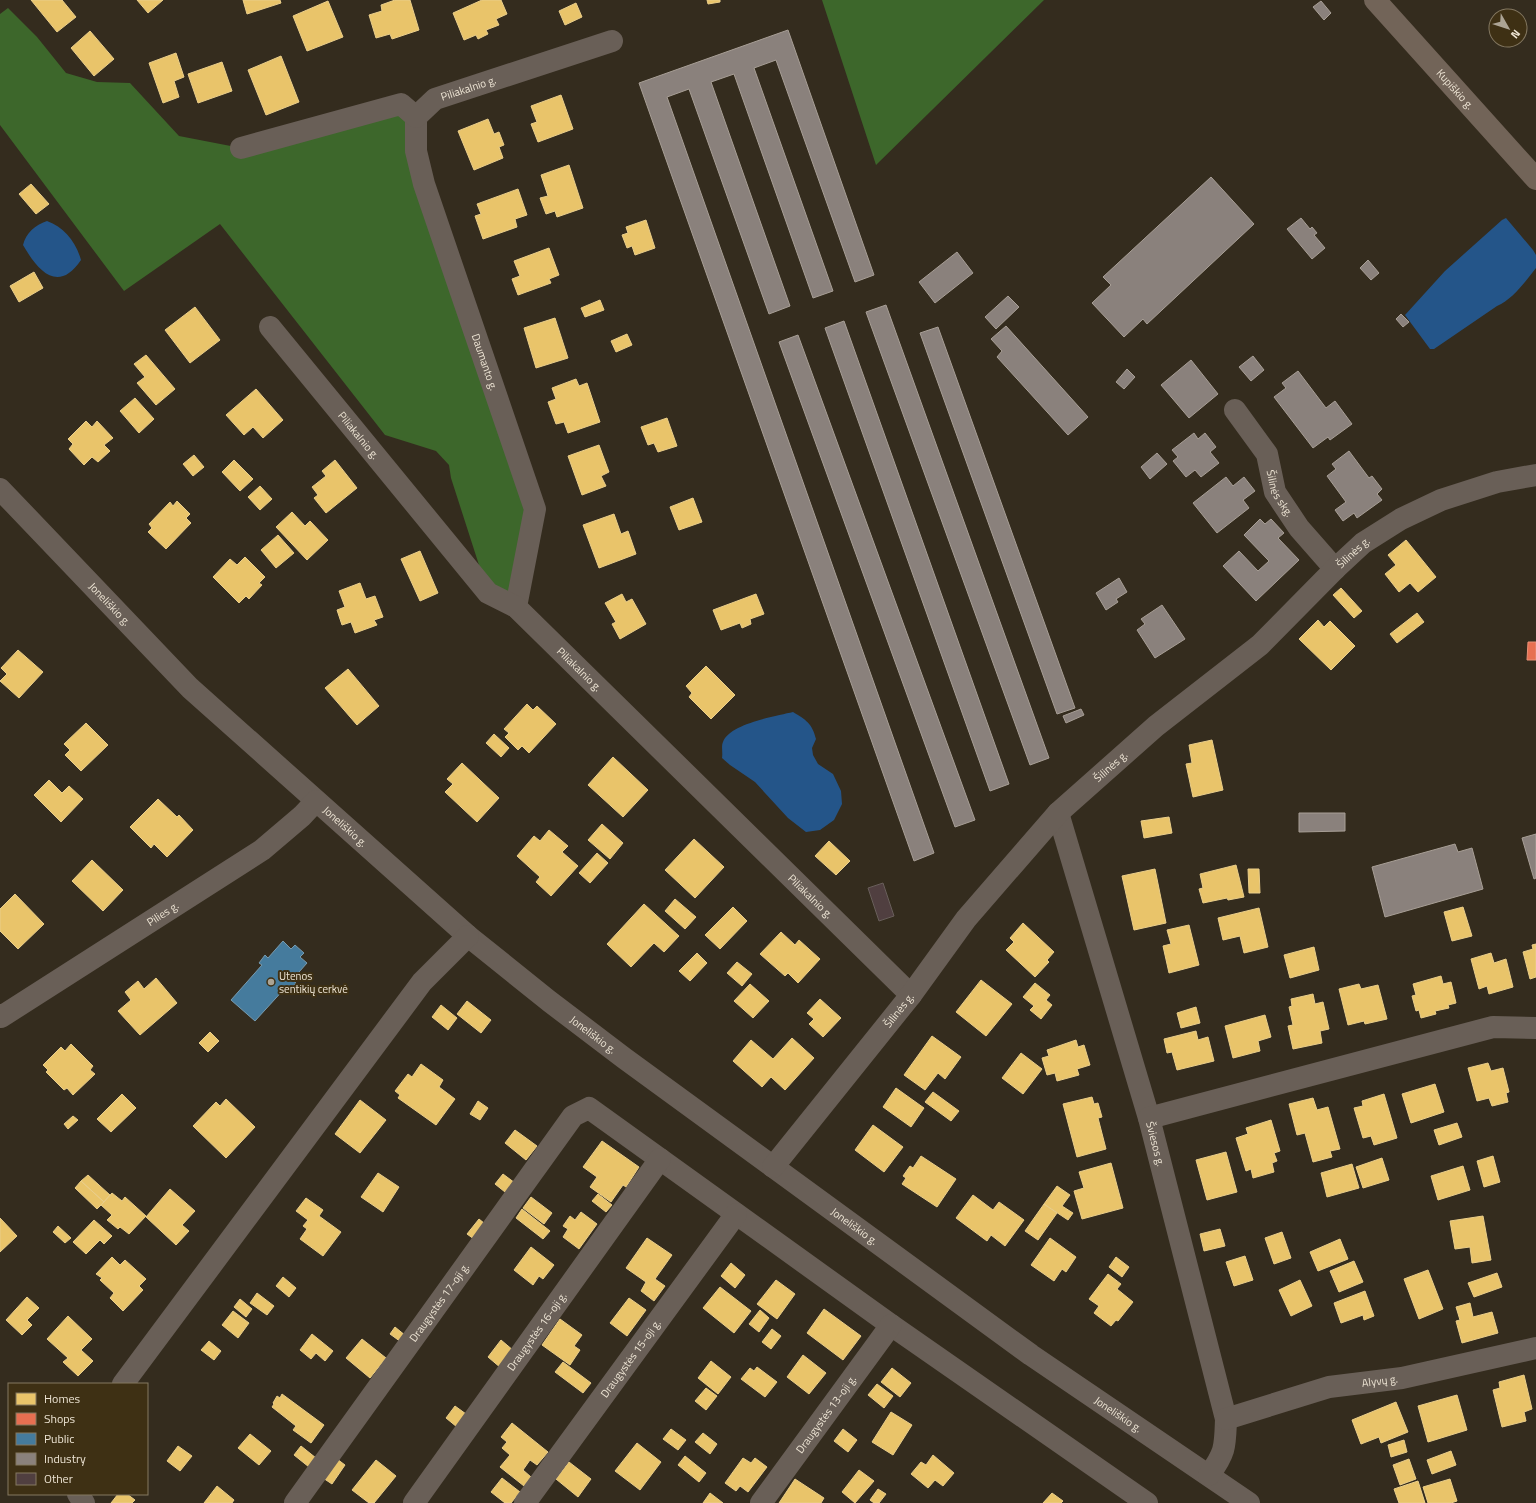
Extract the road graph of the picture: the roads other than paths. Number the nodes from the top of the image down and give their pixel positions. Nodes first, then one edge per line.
1 (1375, 0) edge
2 (612, 41) dead end
3 (416, 117) junction
4 (241, 148) dead end
5 (1536, 179) edge
6 (270, 327) dead end
7 (1235, 410) dead end
8 (1536, 475) edge
9 (0, 489) edge
10 (1335, 569) junction
11 (516, 607) junction
12 (316, 801) junction
13 (1058, 813) junction
14 (468, 936) junction
15 (911, 995) junction
16 (1, 1016) edge
17 (1536, 1028) edge
18 (1149, 1118) junction
19 (660, 1159) junction
20 (773, 1168) junction
21 (736, 1214) junction
22 (891, 1325) junction
23 (1536, 1348) edge
24 (124, 1383) edge
25 (1226, 1419) junction
26 (1209, 1475) junction
27 (295, 1503) edge
28 (414, 1503) edge
29 (525, 1503) edge
30 (761, 1503) edge
31 (1147, 1503) edge
32 (1249, 1503) edge

1 - 5 highway, Kupiškio g.
2 - 3 street, Piliakalnio g.
3 - 4 street
3 - 11 street, Daumanto g.
6 - 11 street, Piliakalnio g.
7 - 10 street, Šilinės skg.
8 - 10 street, Šilinės g.
9 - 12 street, Joneliškio g.
10 - 13 street, Šilinės g.
11 - 15 street, Piliakalnio g.
12 - 14 street, Joneliškio g.
12 - 16 street, Pilies g.
13 - 15 street, Šilinės g.
13 - 18 street, Šviesos g.
14 - 20 street, Joneliškio g.
14 - 24 street
15 - 20 street, Šilinės g.
17 - 18 street
18 - 25 street, Šviesos g.
19 - 21 street
19 - 27 street, Draugystės 17-oji g.
19 - 28 street, Draugystės 16-oji g.
20 - 26 street, Joneliškio g.
21 - 22 street
21 - 29 street, Draugystės 15-oji g.
22 - 30 street, Draugystės 13-oji g.
22 - 31 street
23 - 25 street, Alyvų g.
25 - 26 street, Šviesos g.
26 - 32 street, Joneliškio g.

